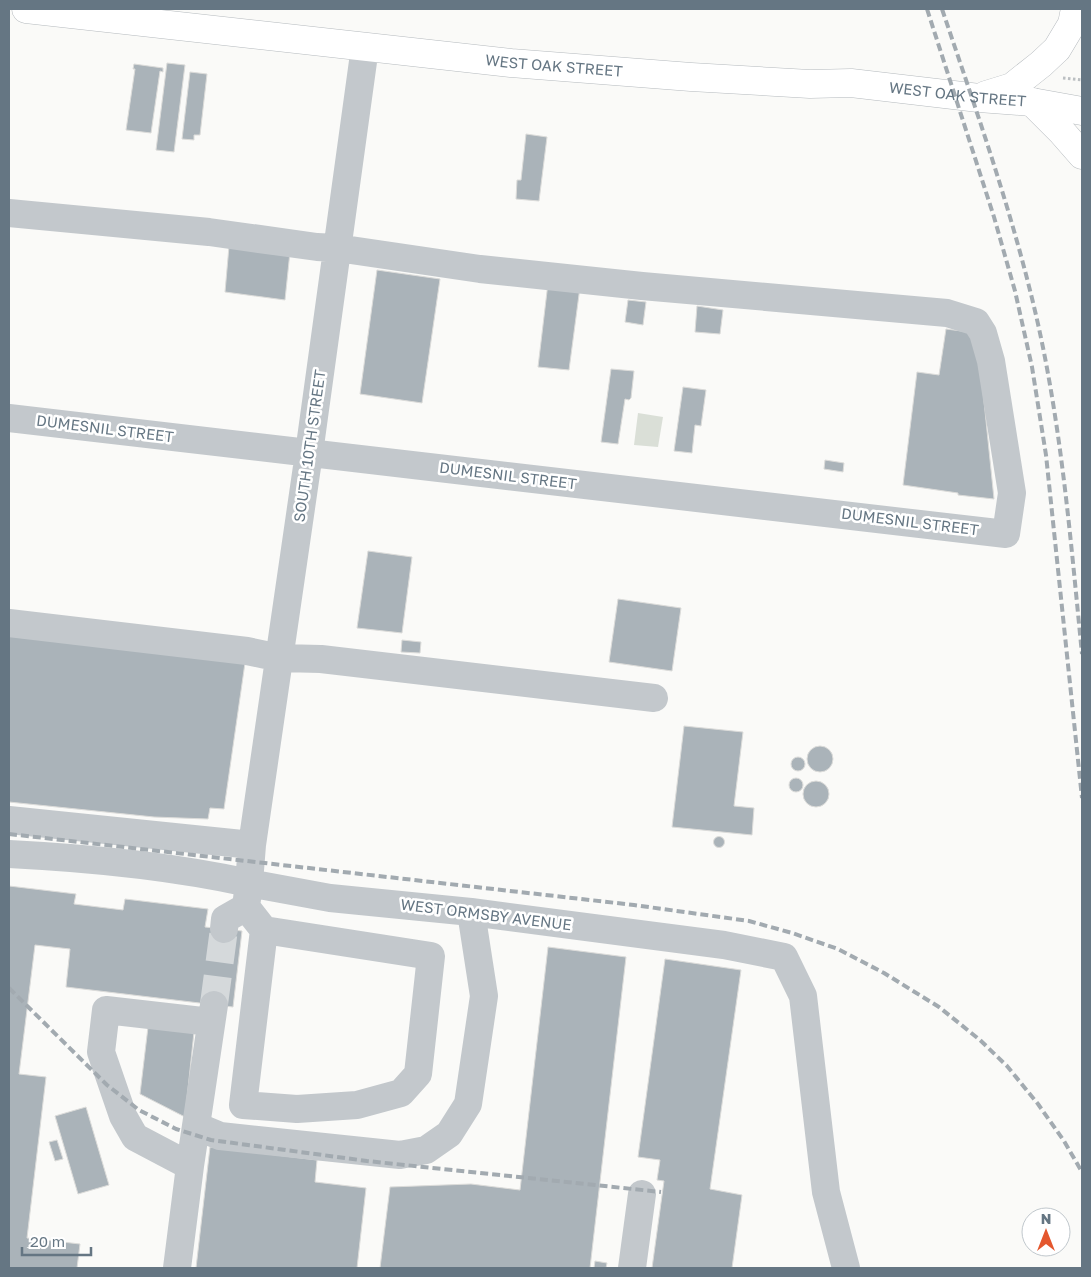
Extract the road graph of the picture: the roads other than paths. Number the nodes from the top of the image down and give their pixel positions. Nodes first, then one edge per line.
1 (26, 9) edge
2 (1075, 9) edge
3 (365, 47) junction
4 (979, 98) junction
5 (1032, 102) junction
6 (1082, 111) edge
7 (1082, 155) edge
8 (9, 213) edge
9 (337, 248) junction
10 (9, 418) edge
11 (309, 453) junction
12 (9, 623) edge
13 (280, 658) junction
14 (654, 698) dead end
15 (9, 820) edge
16 (252, 845) junction
17 (9, 854) edge
18 (247, 895) junction
19 (471, 912) junction
20 (224, 929) tunnel mouth
21 (264, 930) junction
22 (196, 1126) junction
23 (190, 1166) junction
24 (642, 1194) dead end
25 (177, 1268) edge
26 (632, 1268) edge
27 (846, 1268) edge

1 - 3 main road, WEST OAK STREET
2 - 4 main road
3 - 4 main road, WEST OAK STREET
3 - 9 street, SOUTH 10TH STREET
4 - 5 main road, WEST OAK STREET
5 - 6 main road, WEST OAK STREET
5 - 7 main road
8 - 9 street
9 - 11 street, SOUTH 10TH STREET
9 - 11 street, DUMESNIL STREET
10 - 11 street, DUMESNIL STREET
11 - 13 street, SOUTH 10TH STREET
12 - 13 street
13 - 14 street
13 - 16 street, SOUTH 10TH STREET
15 - 16 street
16 - 18 street
17 - 18 street, WEST ORMSBY AVENUE
18 - 19 street, WEST ORMSBY AVENUE
18 - 20 street
18 - 21 street
19 - 22 street
19 - 27 street, WEST ORMSBY AVENUE
21 - 21 street
22 - 23 street
22 - 23 street
23 - 25 street
24 - 26 street

